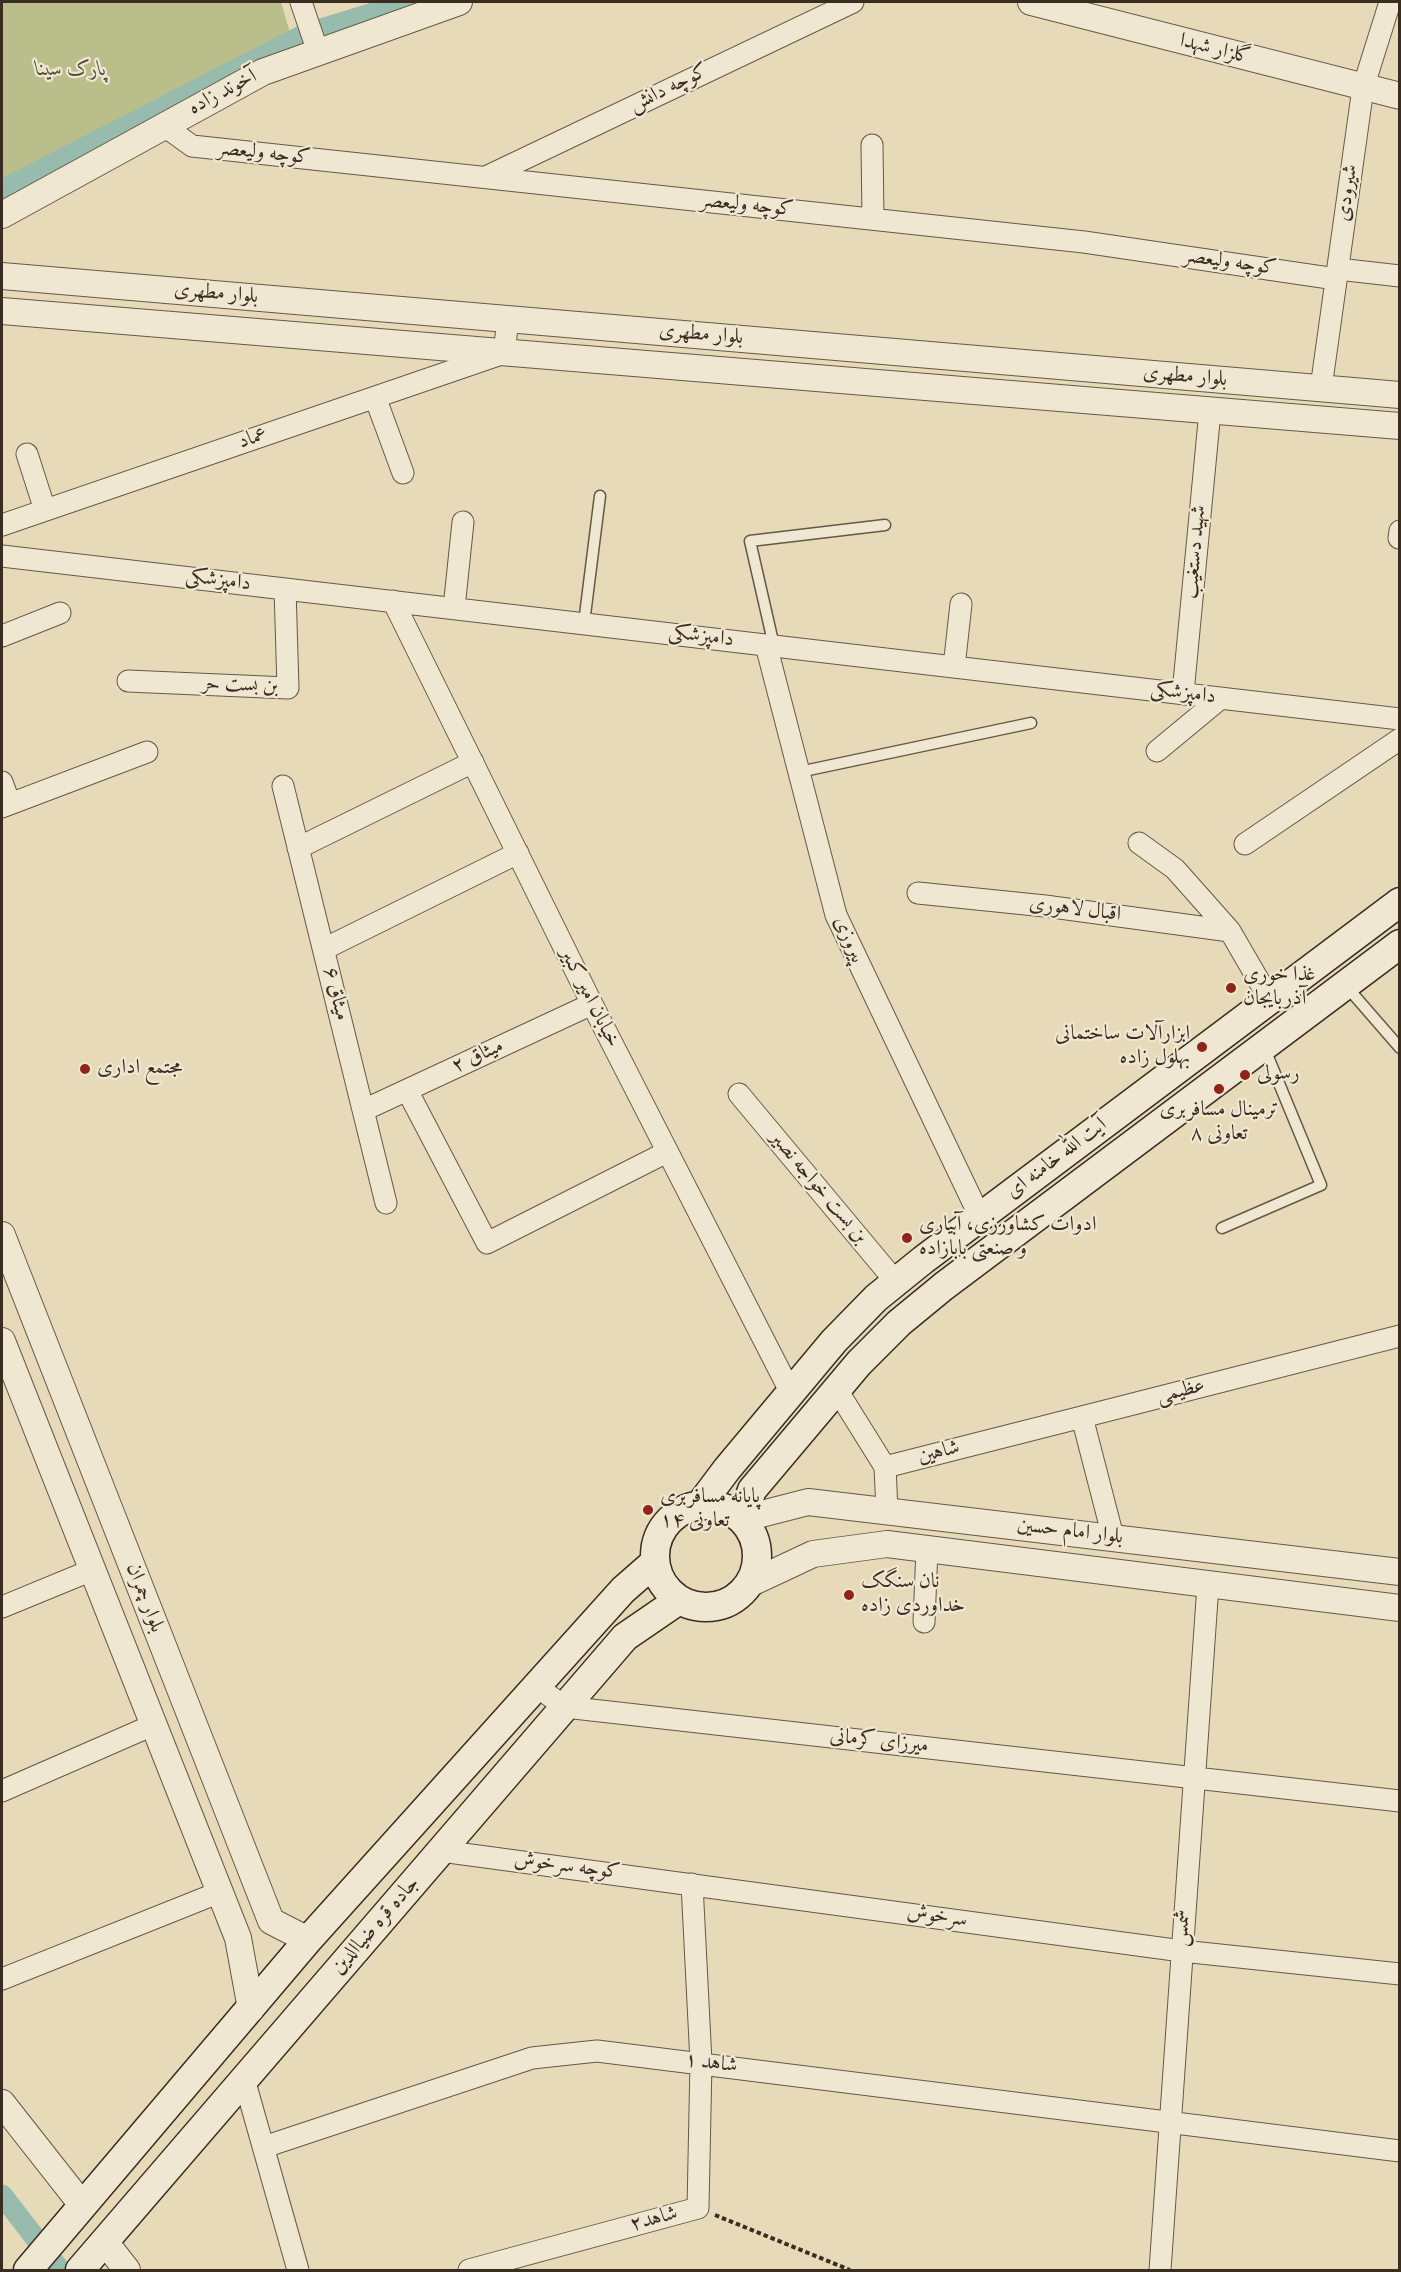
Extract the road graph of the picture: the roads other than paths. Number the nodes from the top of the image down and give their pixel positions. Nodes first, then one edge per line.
1 (301, 2) edge
2 (459, 2) edge
3 (853, 2) edge
4 (1031, 2) edge
5 (1389, 2) edge
6 (318, 52) junction
7 (1363, 88) junction
8 (1400, 96) edge
9 (163, 125) junction
10 (872, 145) dead end
11 (486, 177) junction
12 (2, 215) edge
13 (873, 219) junction
14 (2, 271) edge
15 (1337, 274) junction
16 (2, 276) edge
17 (1400, 276) edge
18 (27, 278) junction
19 (2, 311) edge
20 (508, 319) junction
21 (882, 351) junction
22 (504, 353) junction
23 (877, 385) junction
24 (1321, 388) junction
25 (1400, 394) edge
26 (375, 397) junction
27 (1210, 411) junction
28 (1400, 426) edge
29 (27, 454) dead end
30 (403, 473) dead end
31 (600, 496) dead end
32 (45, 510) junction
33 (463, 522) dead end
34 (2, 525) edge
35 (885, 525) dead end
36 (2, 556) edge
37 (285, 589) junction
38 (393, 601) junction
39 (961, 604) dead end
40 (454, 608) junction
41 (60, 613) dead end
42 (584, 623) junction
43 (2, 636) edge
44 (770, 645) junction
45 (954, 667) junction
46 (128, 681) dead end
47 (1183, 693) junction
48 (1221, 698) junction
49 (1400, 719) edge
50 (1031, 723) dead end
51 (1400, 739) edge
52 (1157, 751) dead end
53 (147, 752) dead end
54 (473, 762) junction
55 (799, 772) junction
56 (2, 782) edge
57 (283, 786) dead end
58 (6, 806) edge
59 (1139, 843) dead end
60 (1245, 844) dead end
61 (298, 848) junction
62 (518, 853) junction
63 (918, 893) dead end
64 (1400, 902) edge
65 (1230, 931) junction
66 (1400, 944) edge
67 (324, 949) junction
68 (1346, 984) junction
69 (1270, 1000) junction
70 (592, 1004) junction
71 (1264, 1046) junction
72 (1400, 1048) edge
73 (407, 1090) junction
74 (740, 1094) dead end
75 (364, 1110) junction
76 (667, 1152) junction
77 (386, 1203) dead end
78 (980, 1217) junction
79 (1222, 1228) dead end
80 (2, 1235) edge
81 (896, 1282) junction
82 (1400, 1336) edge
83 (2, 1341) edge
84 (837, 1390) junction
85 (791, 1393) junction
86 (1082, 1418) junction
87 (885, 1467) junction
88 (700, 1505) junction
89 (887, 1511) junction
90 (742, 1519) junction
91 (1113, 1537) junction
92 (927, 1550) junction
93 (655, 1562) junction
94 (92, 1570) junction
95 (1400, 1572) edge
96 (749, 1584) junction
97 (1208, 1585) junction
98 (679, 1600) junction
99 (2, 1608) edge
100 (1400, 1608) edge
101 (924, 1622) dead end
102 (536, 1686) junction
103 (565, 1707) junction
104 (153, 1725) junction
105 (1194, 1777) junction
106 (2, 1791) edge
107 (1400, 1801) edge
108 (441, 1851) junction
109 (692, 1884) junction
110 (220, 1892) junction
111 (309, 1940) junction
112 (1182, 1951) junction
113 (1400, 1974) edge
114 (2, 1979) edge
115 (251, 2009) junction
116 (700, 2062) junction
117 (244, 2079) junction
118 (2, 2103) edge
119 (1170, 2124) junction
120 (264, 2147) junction
121 (1400, 2151) edge
122 (83, 2206) junction
123 (105, 2242) junction
124 (82, 2268) edge
125 (28, 2271) edge
126 (127, 2271) edge
127 (298, 2271) edge
128 (469, 2271) edge
129 (1160, 2271) edge

1 - 6 street
2 - 6 street, آخوند زاده
3 - 11 street, کوچه دانش
4 - 7 street, گلزار شهدا
5 - 7 street, شیرودی
6 - 9 street, آخوند زاده
7 - 8 street, گلزار شهدا
7 - 15 street, شیرودی
9 - 11 street, کوچه ولیعصر
9 - 12 street, آخوند زاده
10 - 13 street
11 - 13 street, کوچه ولیعصر
13 - 15 street, کوچه ولیعصر
14 - 18 street
15 - 17 street, کوچه ولیعصر
15 - 24 street, شیرودی
16 - 18 street, بلوار مطهری
18 - 20 street, بلوار مطهری
19 - 22 street, بلوار مطهری
20 - 21 street, بلوار مطهری
20 - 22 street
21 - 23 street
21 - 24 street, بلوار مطهری
22 - 23 street, بلوار مطهری
22 - 26 street, عماد
23 - 27 street, بلوار مطهری
24 - 25 street, بلوار مطهری
26 - 30 street
26 - 32 street, عماد
27 - 28 street, بلوار مطهری
27 - 47 street, شهید دستغیب
29 - 32 street
31 - 42 lane
32 - 34 street, عماد
33 - 40 street
35 - 44 lane
36 - 37 street, دامپزشکی
37 - 38 street, دامپزشکی
37 - 46 street, بن بست حر
38 - 40 street, دامپزشکی
38 - 54 street, خیابان امیر کبیر
39 - 45 street
40 - 42 street, دامپزشکی
41 - 43 street
42 - 44 street, دامپزشکی
44 - 45 street, دامپزشکی
44 - 55 street, پیروزی
45 - 47 street, دامپزشکی
47 - 48 street, دامپزشکی
48 - 49 street, دامپزشکی
48 - 52 street
50 - 55 lane
51 - 60 street
53 - 58 street
54 - 61 street
54 - 62 street, خیابان امیر کبیر
55 - 78 street, پیروزی
56 - 58 street
57 - 61 street, میثاق ۶
59 - 65 street
61 - 67 street, میثاق ۶
62 - 67 street
62 - 70 street, خیابان امیر کبیر
63 - 65 street, اقبال لاهوری
64 - 69 main road, آیت الله خامنه ای
65 - 69 street
66 - 68 main road, آیت الله خامنه ای
67 - 75 street, میثاق ۶
68 - 71 main road, آیت الله خامنه ای
68 - 72 lane
69 - 78 main road, آیت الله خامنه ای
70 - 73 street, میثاق ۲
70 - 76 street, خیابان امیر کبیر
71 - 79 lane
71 - 84 main road, آیت الله خامنه ای
73 - 75 street, میثاق ۲
73 - 76 street
74 - 81 street, بن بست خواجه نصیر
75 - 77 street, میثاق ۶
76 - 85 street, خیابان امیر کبیر
78 - 81 main road, آیت الله خامنه ای
80 - 111 street, بلوار چمران
81 - 85 main road, آیت الله خامنه ای
82 - 86 street, عظیمی
83 - 94 street, بلوار چمران
84 - 87 street
84 - 90 main road, آیت الله خامنه ای
85 - 88 main road, آیت الله خامنه ای
86 - 87 street, شاهین
86 - 91 street
87 - 89 street
88 - 90 main road
88 - 93 main road
89 - 90 street, بلوار امام حسین
89 - 91 street, بلوار امام حسین
90 - 96 main road
91 - 95 street, بلوار امام حسین
92 - 96 street, بلوار امام حسین
92 - 97 street, بلوار امام حسین
92 - 101 street
93 - 98 main road
93 - 102 main road, جاده قره ضیاالدین
94 - 99 street
94 - 104 street, بلوار چمران
96 - 98 main road
97 - 100 street, بلوار امام حسین
97 - 105 street, شمس
98 - 103 main road, جاده قره ضیاالدین
102 - 103 street
102 - 111 main road, جاده قره ضیاالدین
103 - 105 street, میرزای کرمانی
103 - 108 main road, جاده قره ضیاالدین
104 - 106 street
104 - 110 street, بلوار چمران
105 - 107 street, میرزای کرمانی
105 - 112 street, شمس
108 - 109 street, کوچه سرخوش
108 - 117 main road, جاده قره ضیاالدین
109 - 112 street, سرخوش
109 - 116 street, شاهد۲
110 - 114 street
110 - 115 street, بلوار چمران
111 - 115 main road, جاده قره ضیاالدین
112 - 113 street, سرخوش
112 - 119 street, شمس
115 - 122 main road, جاده قره ضیاالدین
116 - 119 street, شاهد ۱
116 - 120 street, شاهد ۱
116 - 128 street, شاهد۲
117 - 120 street
117 - 123 main road, جاده قره ضیاالدین
118 - 122 street
119 - 121 street, شاهد ۱
119 - 129 street, شمس
120 - 127 street
122 - 125 main road, جاده قره ضیاالدین
123 - 124 main road, جاده قره ضیاالدین
123 - 126 street

